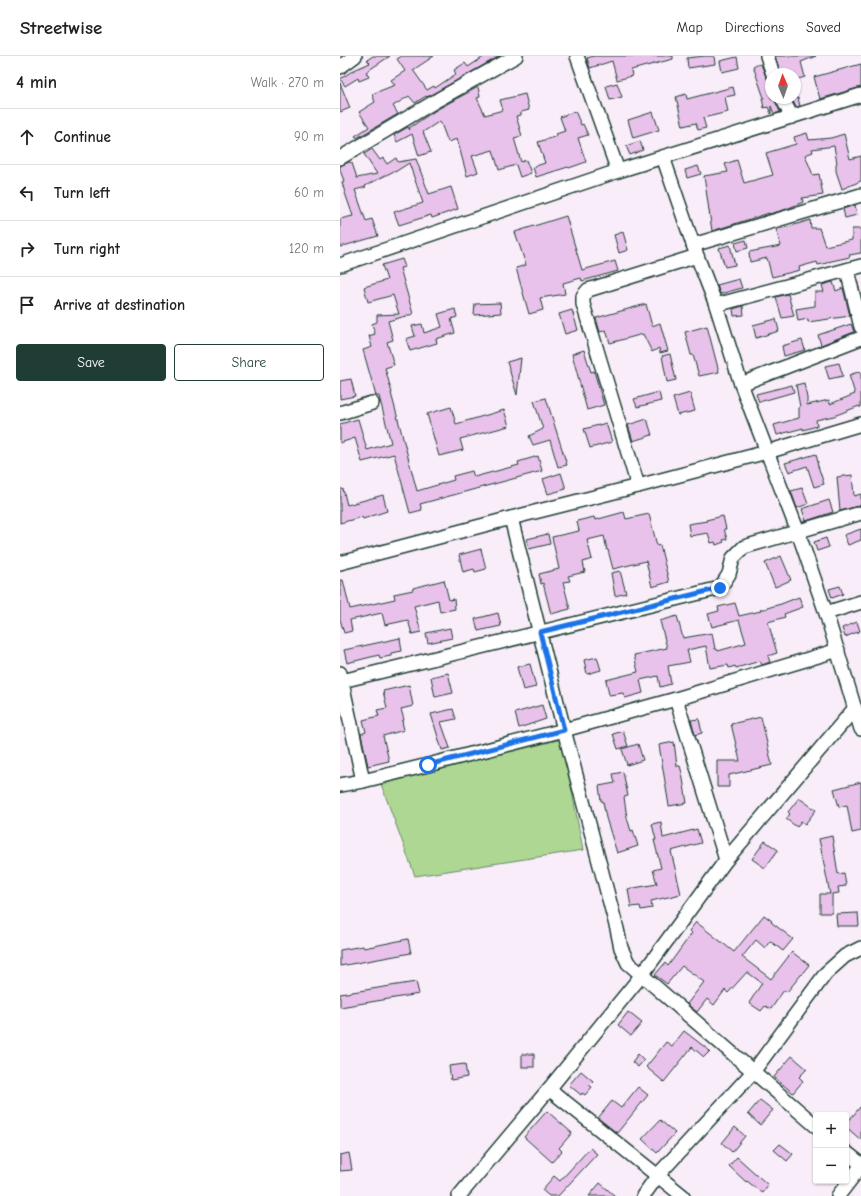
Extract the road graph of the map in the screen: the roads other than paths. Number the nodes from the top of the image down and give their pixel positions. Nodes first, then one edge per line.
1 (355, 56) edge
2 (516, 56) edge
3 (577, 56) edge
4 (767, 56) edge
5 (340, 66) edge
6 (771, 68) edge
7 (861, 95) edge
8 (785, 104) edge
9 (792, 117) junction
10 (663, 157) junction
11 (340, 158) edge
12 (618, 171) junction
13 (861, 196) edge
14 (695, 251) junction
15 (340, 265) edge
16 (861, 266) edge
17 (847, 270) junction
18 (716, 305) junction
19 (861, 327) edge
20 (861, 338) edge
21 (741, 384) junction
22 (372, 404) dead end
23 (340, 413) edge
24 (861, 424) edge
25 (767, 452) junction
26 (638, 486) junction
27 (861, 513) edge
28 (511, 518) junction
29 (798, 532) junction
30 (340, 563) edge
31 (861, 602) edge
32 (826, 613) junction
33 (540, 632) junction
34 (838, 650) junction
35 (341, 677) edge
36 (676, 699) junction
37 (855, 708) junction
38 (861, 729) edge
39 (564, 730) junction
40 (364, 781) junction
41 (340, 785) edge
42 (726, 860) junction
43 (861, 948) edge
44 (641, 976) junction
45 (753, 1072) junction
46 (549, 1089) junction
47 (813, 1123) edge
48 (849, 1155) edge
49 (861, 1165) edge
50 (658, 1175) junction
51 (459, 1196) edge
52 (643, 1196) edge
53 (683, 1196) edge
54 (838, 1196) edge

1 - 5 street
2 - 11 street
3 - 12 street
4 - 6 street
7 - 9 street
8 - 9 street
9 - 10 street
10 - 12 street
10 - 14 street
12 - 15 street
13 - 14 street
14 - 18 street
14 - 26 street
16 - 17 street
17 - 18 street
17 - 19 street
18 - 21 street
20 - 21 street
21 - 25 street
22 - 23 street
24 - 25 street
25 - 26 street
25 - 29 street
26 - 28 street
27 - 29 street
28 - 30 street
28 - 33 street
29 - 32 street
29 - 33 street
31 - 32 street
32 - 34 street
33 - 35 street
33 - 39 street
34 - 36 street
34 - 37 street
35 - 40 street
36 - 39 street
36 - 42 street
37 - 38 street
37 - 42 street
39 - 40 street
39 - 44 street
40 - 41 street
42 - 44 street
43 - 45 street
44 - 45 street
44 - 46 street
45 - 47 street
45 - 50 street
46 - 50 street
46 - 51 street
48 - 49 street
49 - 54 street
50 - 52 street
50 - 53 street

